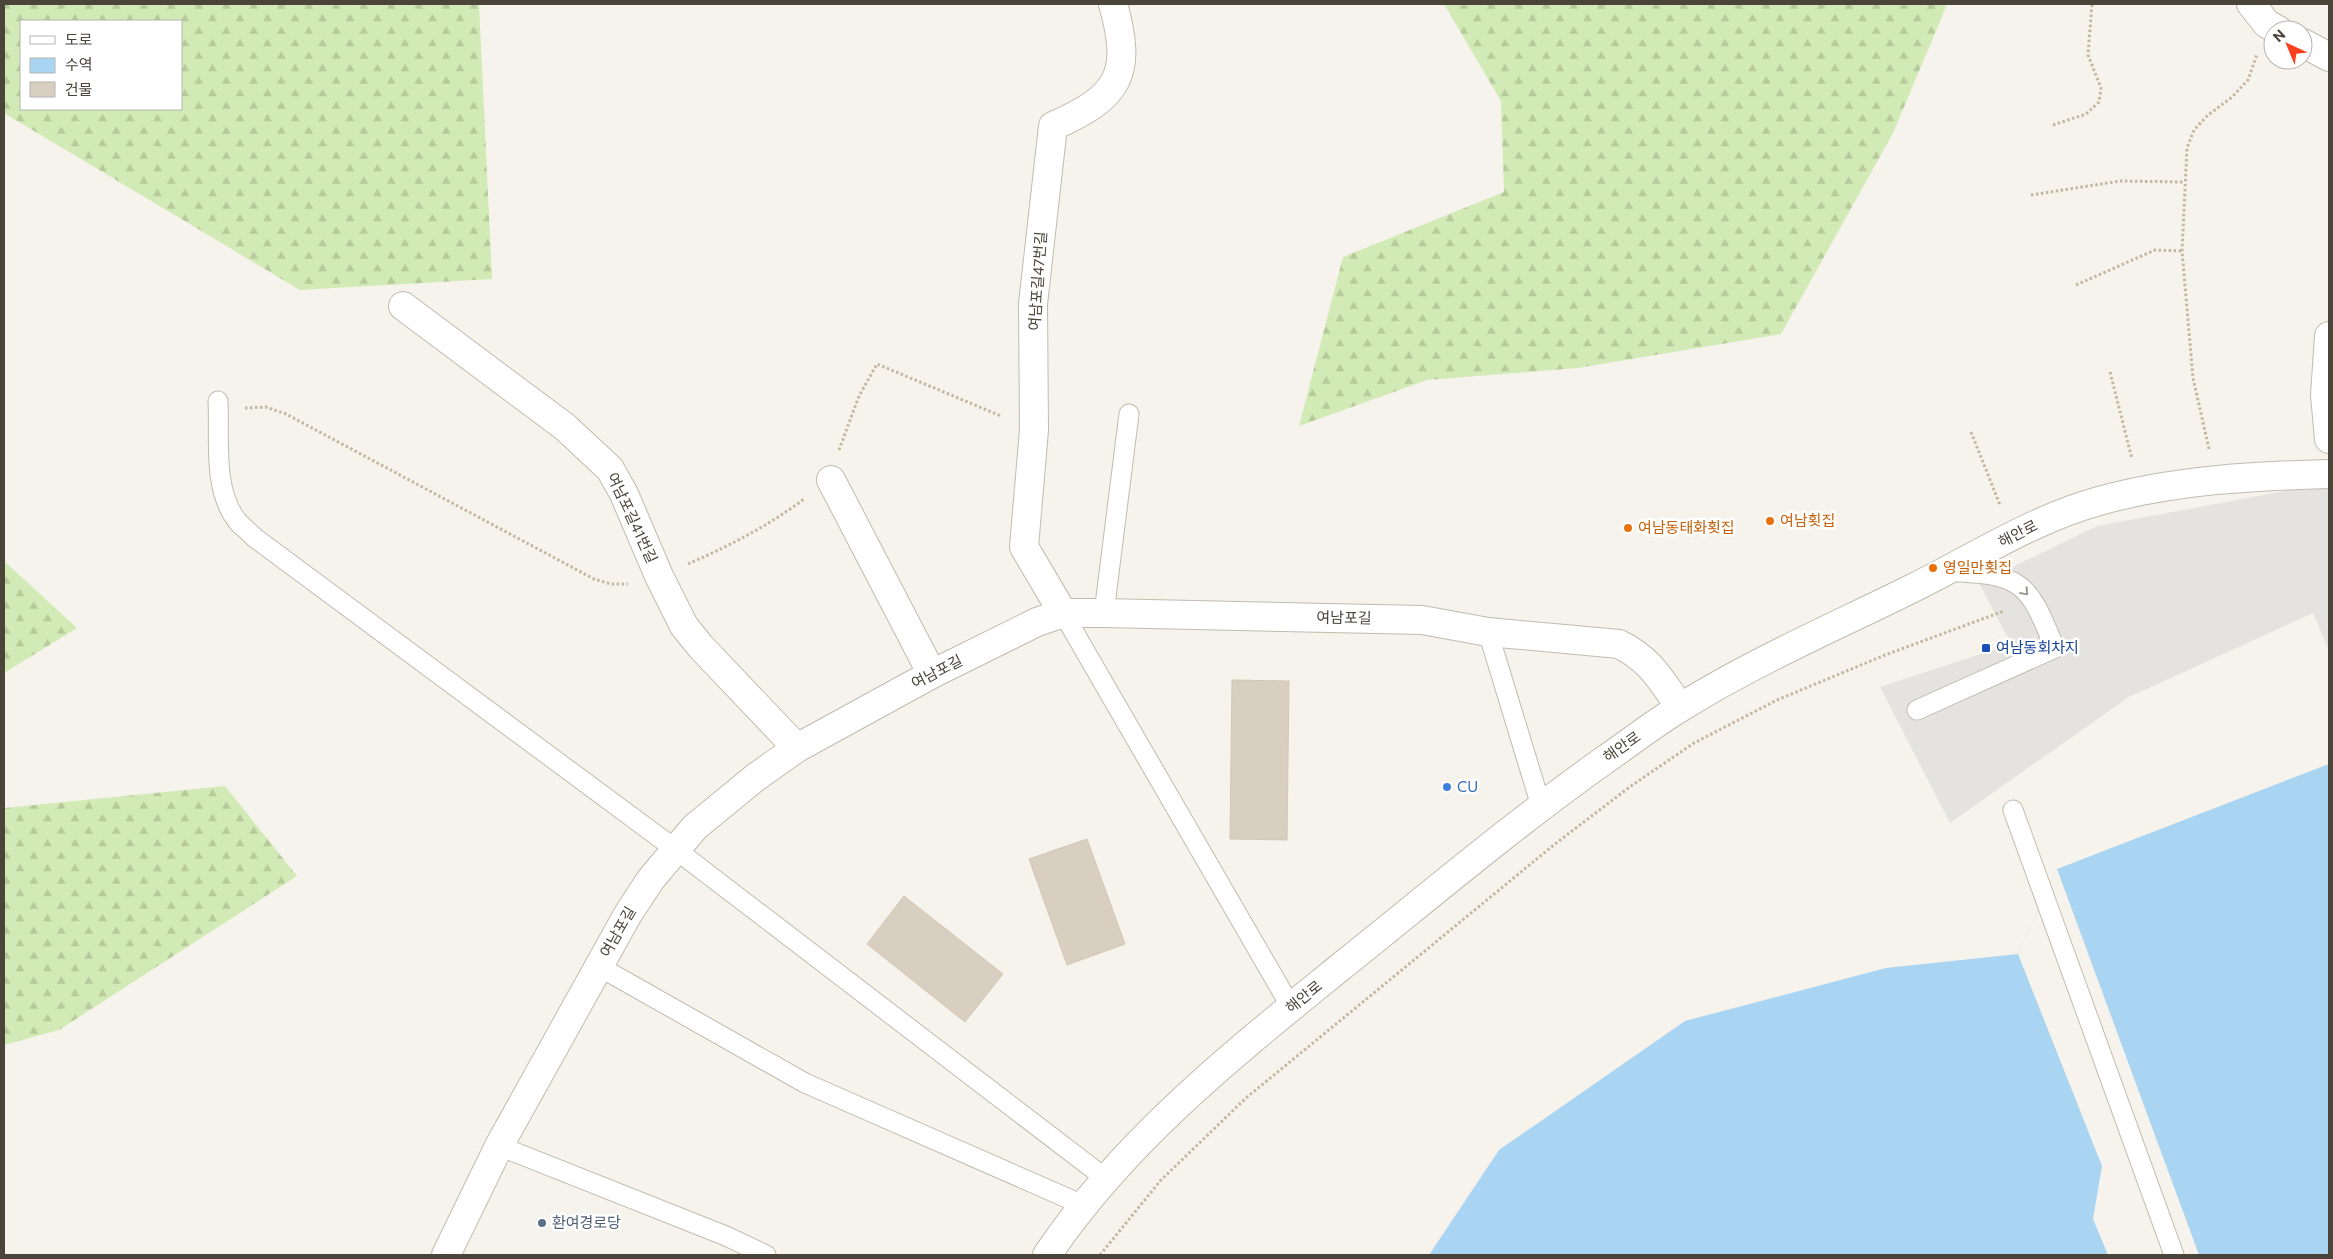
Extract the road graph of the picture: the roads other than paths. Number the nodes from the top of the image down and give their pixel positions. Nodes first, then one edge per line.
1 (1113, 4) edge
2 (2313, 48) edge
3 (2329, 57) edge
4 (403, 306) dead end
5 (2329, 336) edge
6 (219, 410) road end
7 (1130, 414) dead end
8 (2329, 439) edge
9 (2329, 474) edge
10 (830, 480) dead end
11 (1946, 571) junction
12 (1063, 613) junction
13 (1104, 613) junction
14 (1488, 632) junction
15 (932, 674) junction
16 (1680, 707) junction
17 (1917, 710) dead end
18 (798, 748) junction
19 (1542, 806) junction
20 (2013, 810) dead end
21 (675, 849) junction
22 (598, 966) junction
23 (1292, 1007) junction
24 (500, 1146) junction
25 (1105, 1178) junction
26 (1083, 1206) junction
27 (446, 1255) edge
28 (766, 1255) edge
29 (1047, 1255) edge
30 (2174, 1255) edge

1 - 12 street, 여남포길47번길
2 - 3 street
4 - 18 street, 여남포길41번길
5 - 8 street
6 - 21 lane
7 - 13 lane
9 - 11 street, 해안로
10 - 15 street
11 - 16 street, 해안로
11 -> 17 lane
12 - 13 street, 여남포길
12 - 15 street, 여남포길
12 - 23 lane
13 - 14 street, 여남포길
14 - 16 street, 여남포길
14 - 19 lane
15 - 18 street, 여남포길
16 - 19 street, 해안로
18 - 21 street, 여남포길
19 - 23 street, 해안로
20 - 30 lane
21 - 22 street, 여남포길
21 - 25 lane
22 - 24 street, 여남포길
22 - 26 lane
23 - 25 street, 해안로
24 - 27 street, 여남포길
24 - 28 lane
25 - 26 street, 해안로
26 - 29 street, 해안로

